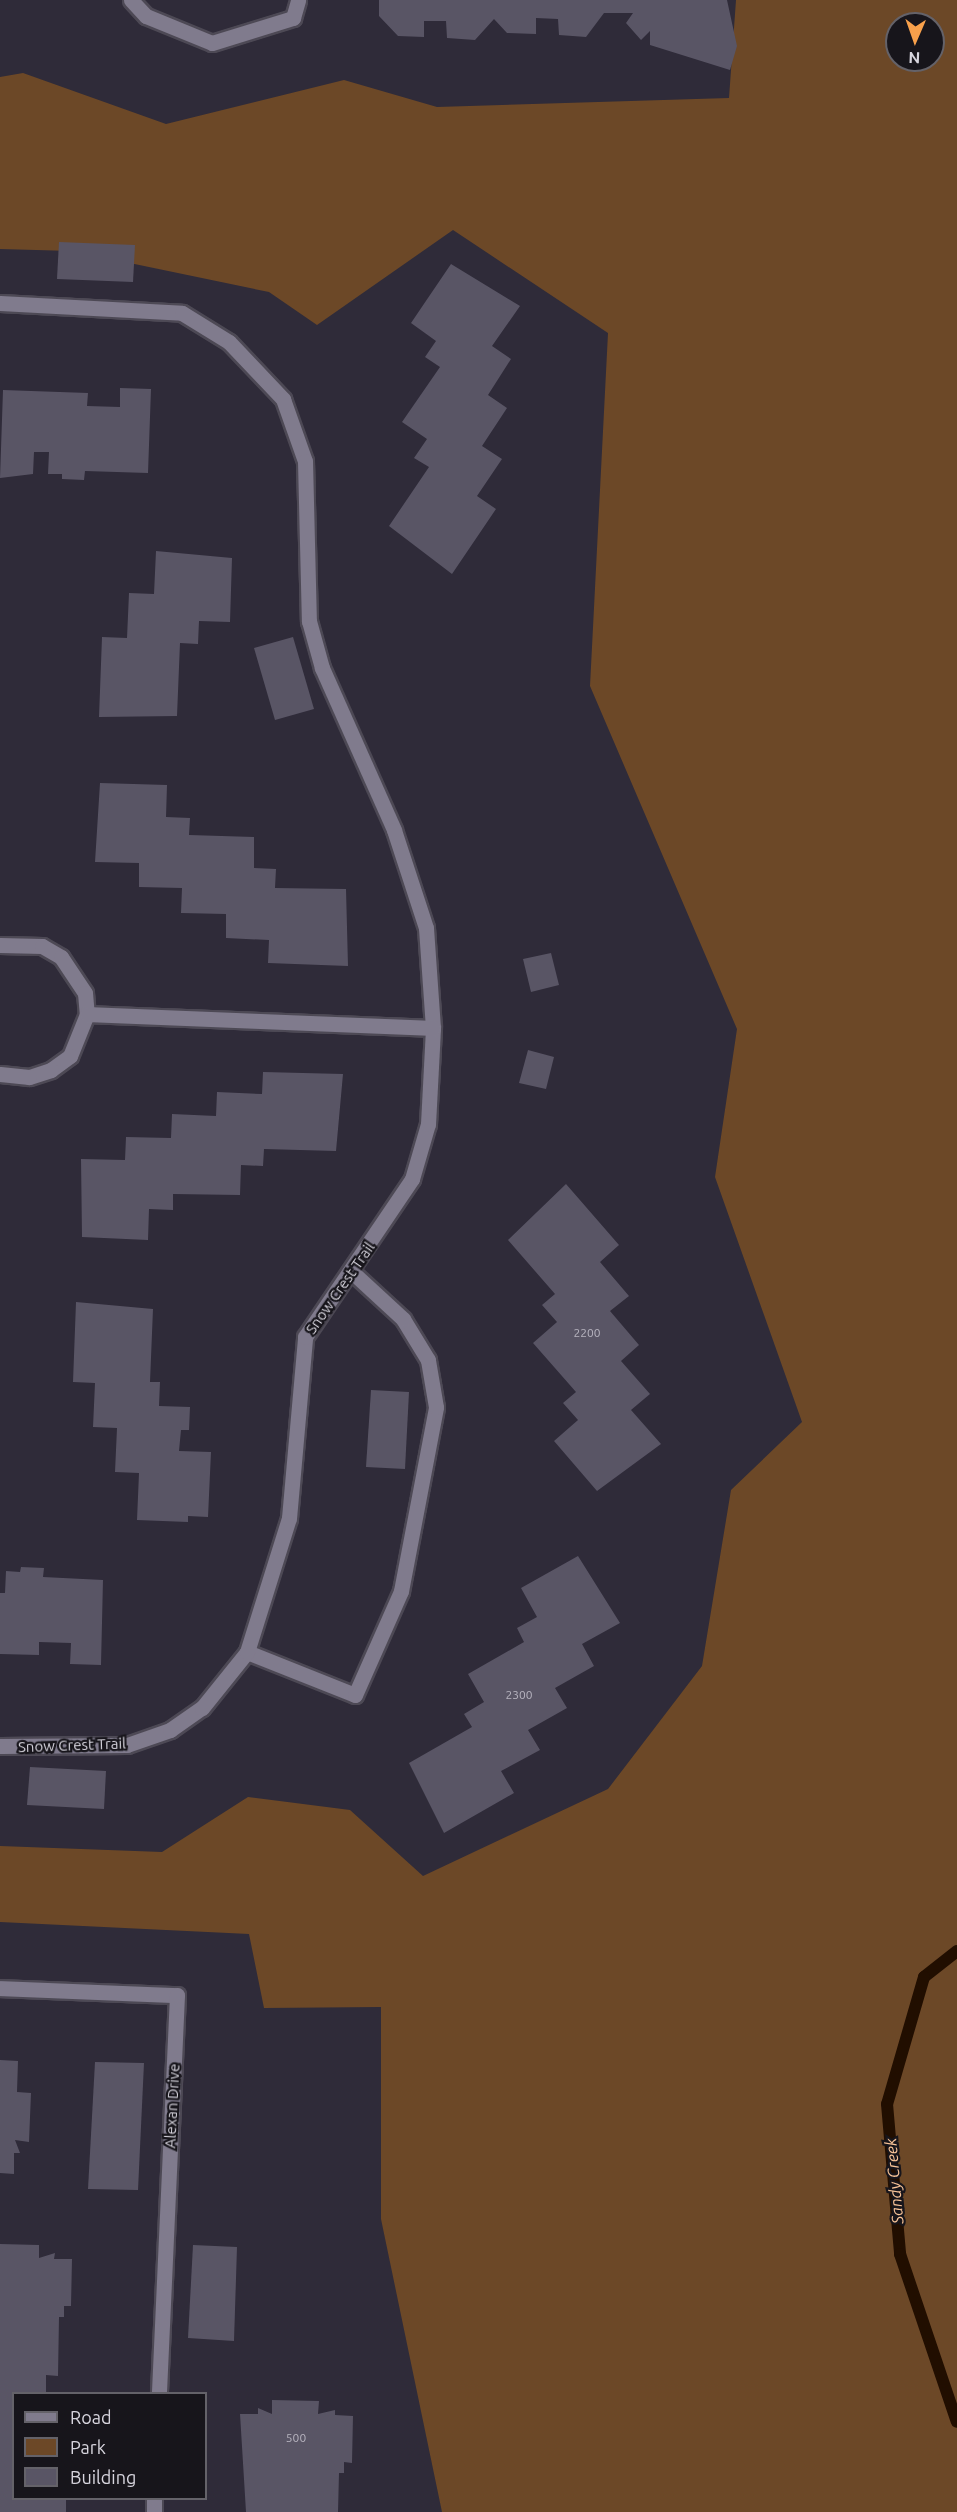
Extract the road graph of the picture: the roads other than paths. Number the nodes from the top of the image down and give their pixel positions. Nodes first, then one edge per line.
1 (131, 0) edge
2 (298, 0) edge
3 (0, 303) edge
4 (0, 945) edge
5 (87, 1014) junction
6 (433, 1028) junction
7 (0, 1074) edge
8 (351, 1271) junction
9 (247, 1652) junction
10 (0, 1746) edge
11 (0, 1988) edge
12 (159, 2392) edge

1 - 2 street
3 - 6 street, Snow Crest Trail
4 - 5 street
5 - 6 street
5 - 7 street
6 - 8 street, Snow Crest Trail
8 - 9 street, Snow Crest Trail
8 - 9 street
9 - 10 street, Snow Crest Trail
11 - 12 street, Alexan Drive

